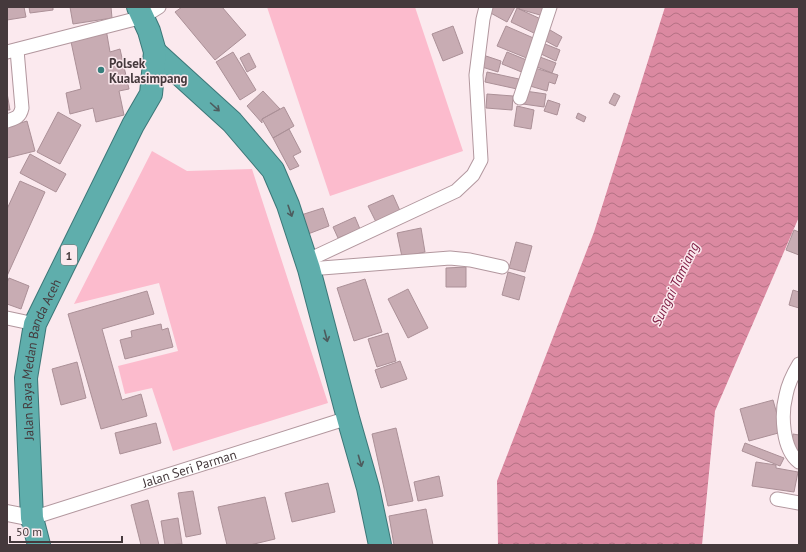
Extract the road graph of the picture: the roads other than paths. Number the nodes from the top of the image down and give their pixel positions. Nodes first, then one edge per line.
1 (486, 7) edge
2 (550, 7) edge
3 (146, 10) edge
4 (12, 51) edge
5 (155, 52) junction
6 (190, 84) junction
7 (151, 94) junction
8 (520, 98) dead end
9 (7, 121) edge
10 (308, 265) junction
11 (502, 267) dead end
12 (7, 318) edge
13 (35, 324) junction
14 (799, 364) edge
15 (348, 418) junction
16 (799, 462) edge
17 (777, 499) dead end
18 (799, 503) edge
19 (7, 513) edge
20 (32, 518) junction
21 (39, 545) edge
22 (380, 545) edge

1 - 10 street
2 - 8 street
3 - 4 street
3 - 5 highway, Jalan Raya Medan Banda Aceh / 1
4 - 9 street
5 - 6 highway
5 - 7 highway, Jalan Raya Medan Banda Aceh / 1
6 - 7 highway
6 -> 10 highway
7 - 13 highway, Jalan Raya Medan Banda Aceh / 1
10 - 11 street
10 -> 15 highway
12 - 13 street
13 - 20 highway, Jalan Raya Medan Banda Aceh / 1
14 - 16 street
15 - 20 street, Jalan Seri Parman
15 -> 22 highway
17 - 18 street
19 - 20 street
20 - 21 highway, Jalan Raya Medan Banda Aceh / 1

